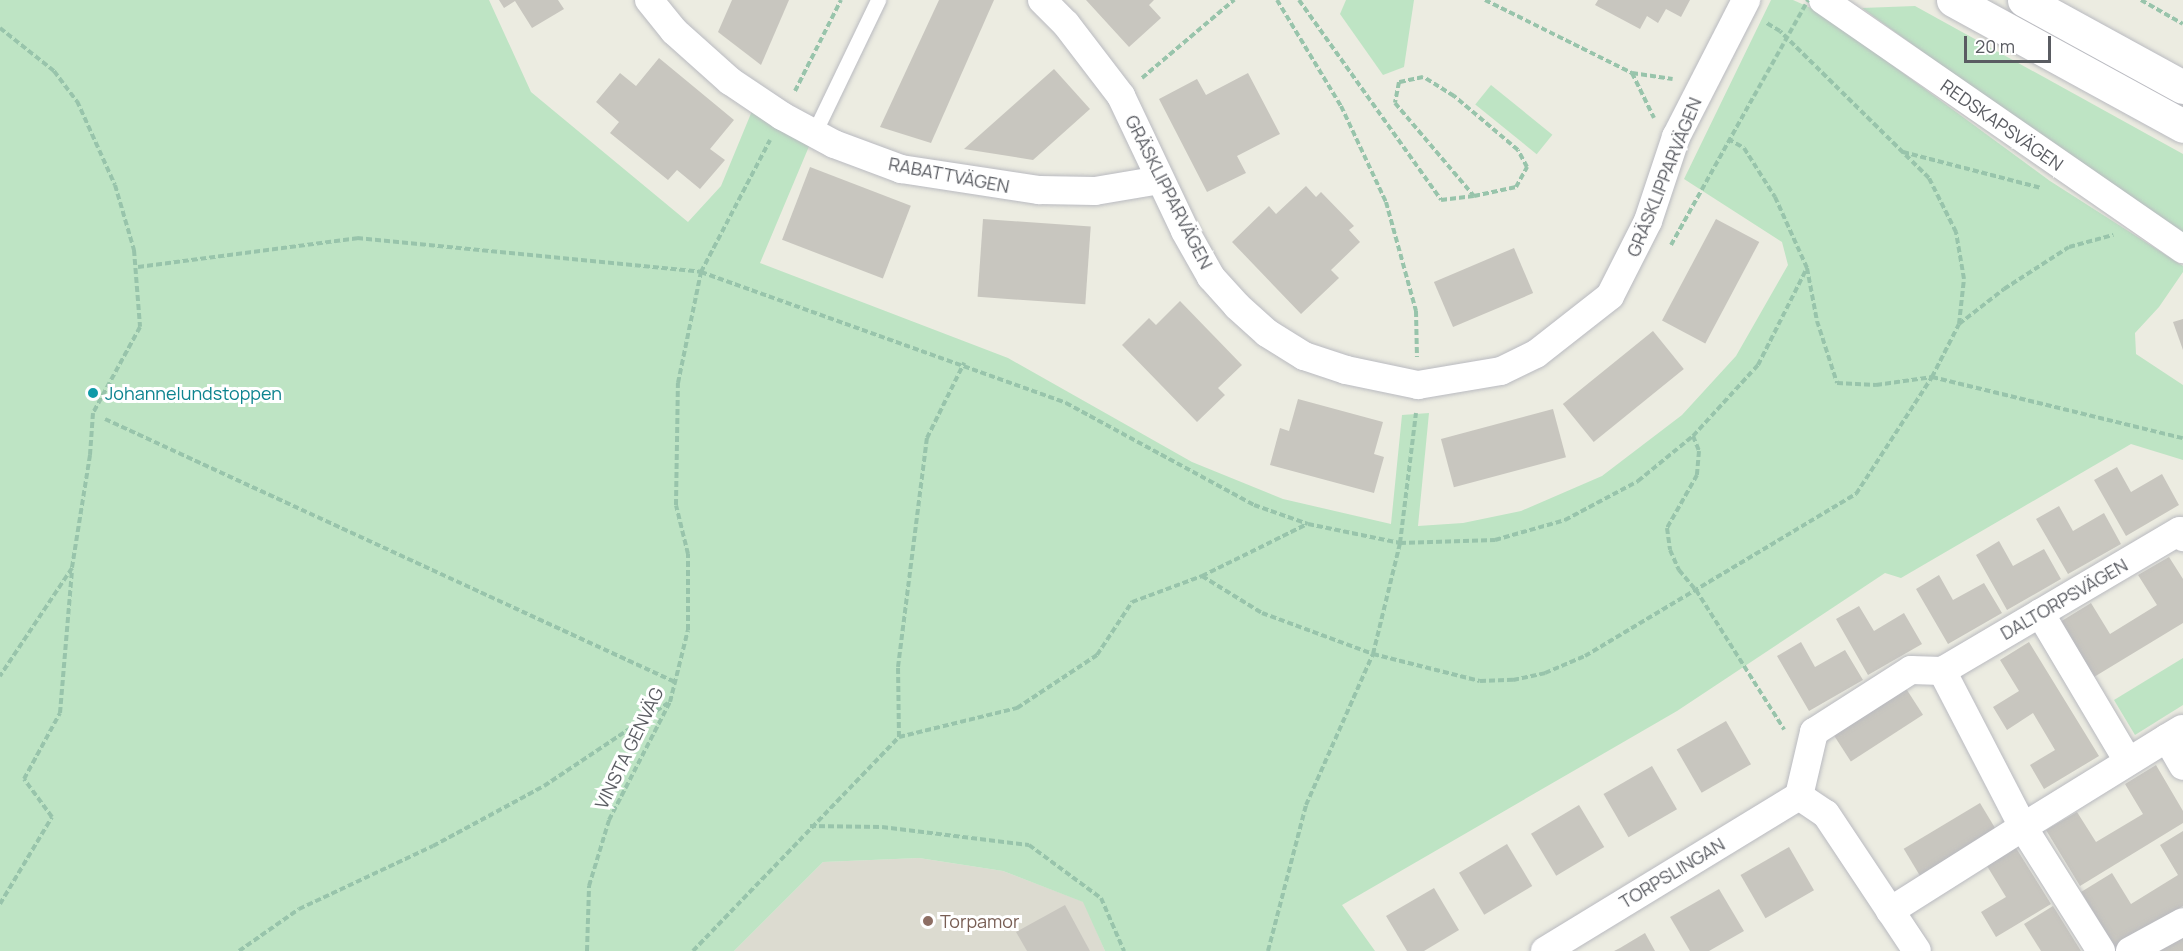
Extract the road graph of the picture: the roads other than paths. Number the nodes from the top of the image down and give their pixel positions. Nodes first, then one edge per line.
1 (649, 0) edge
2 (878, 0) edge
3 (1042, 0) edge
4 (1823, 0) edge
5 (1953, 0) edge
6 (2024, 0) edge
7 (1744, 4) edge
8 (2183, 87) edge
9 (2183, 126) edge
10 (814, 133) junction
11 (1160, 180) junction
12 (2183, 249) edge
13 (2183, 537) edge
14 (2040, 613) junction
15 (1942, 671) junction
16 (2175, 733) edge
17 (2128, 762) junction
18 (2183, 766) edge
19 (1799, 796) junction
20 (2023, 827) junction
21 (1890, 911) junction
22 (2183, 922) edge
23 (1545, 951) edge
24 (1917, 951) edge
25 (2101, 951) edge
26 (2130, 951) edge

1 - 10 street, RABATTVÄGEN
2 - 10 lane
3 - 11 street, GRÄSKLIPPARVÄGEN
4 - 12 street, REDSKAPSVÄGEN
5 - 9 street
6 - 8 street
7 - 11 street, GRÄSKLIPPARVÄGEN
10 - 11 street, RABATTVÄGEN
13 - 14 street, DALTORPSVÄGEN
14 - 15 street, DALTORPSVÄGEN
14 - 17 street
15 - 19 street
15 - 20 street
16 - 17 street
16 - 18 street
17 - 20 street
19 - 21 street
19 - 23 street, TORPSLINGAN
20 - 21 street
20 - 25 street
21 - 24 street
22 - 26 street

